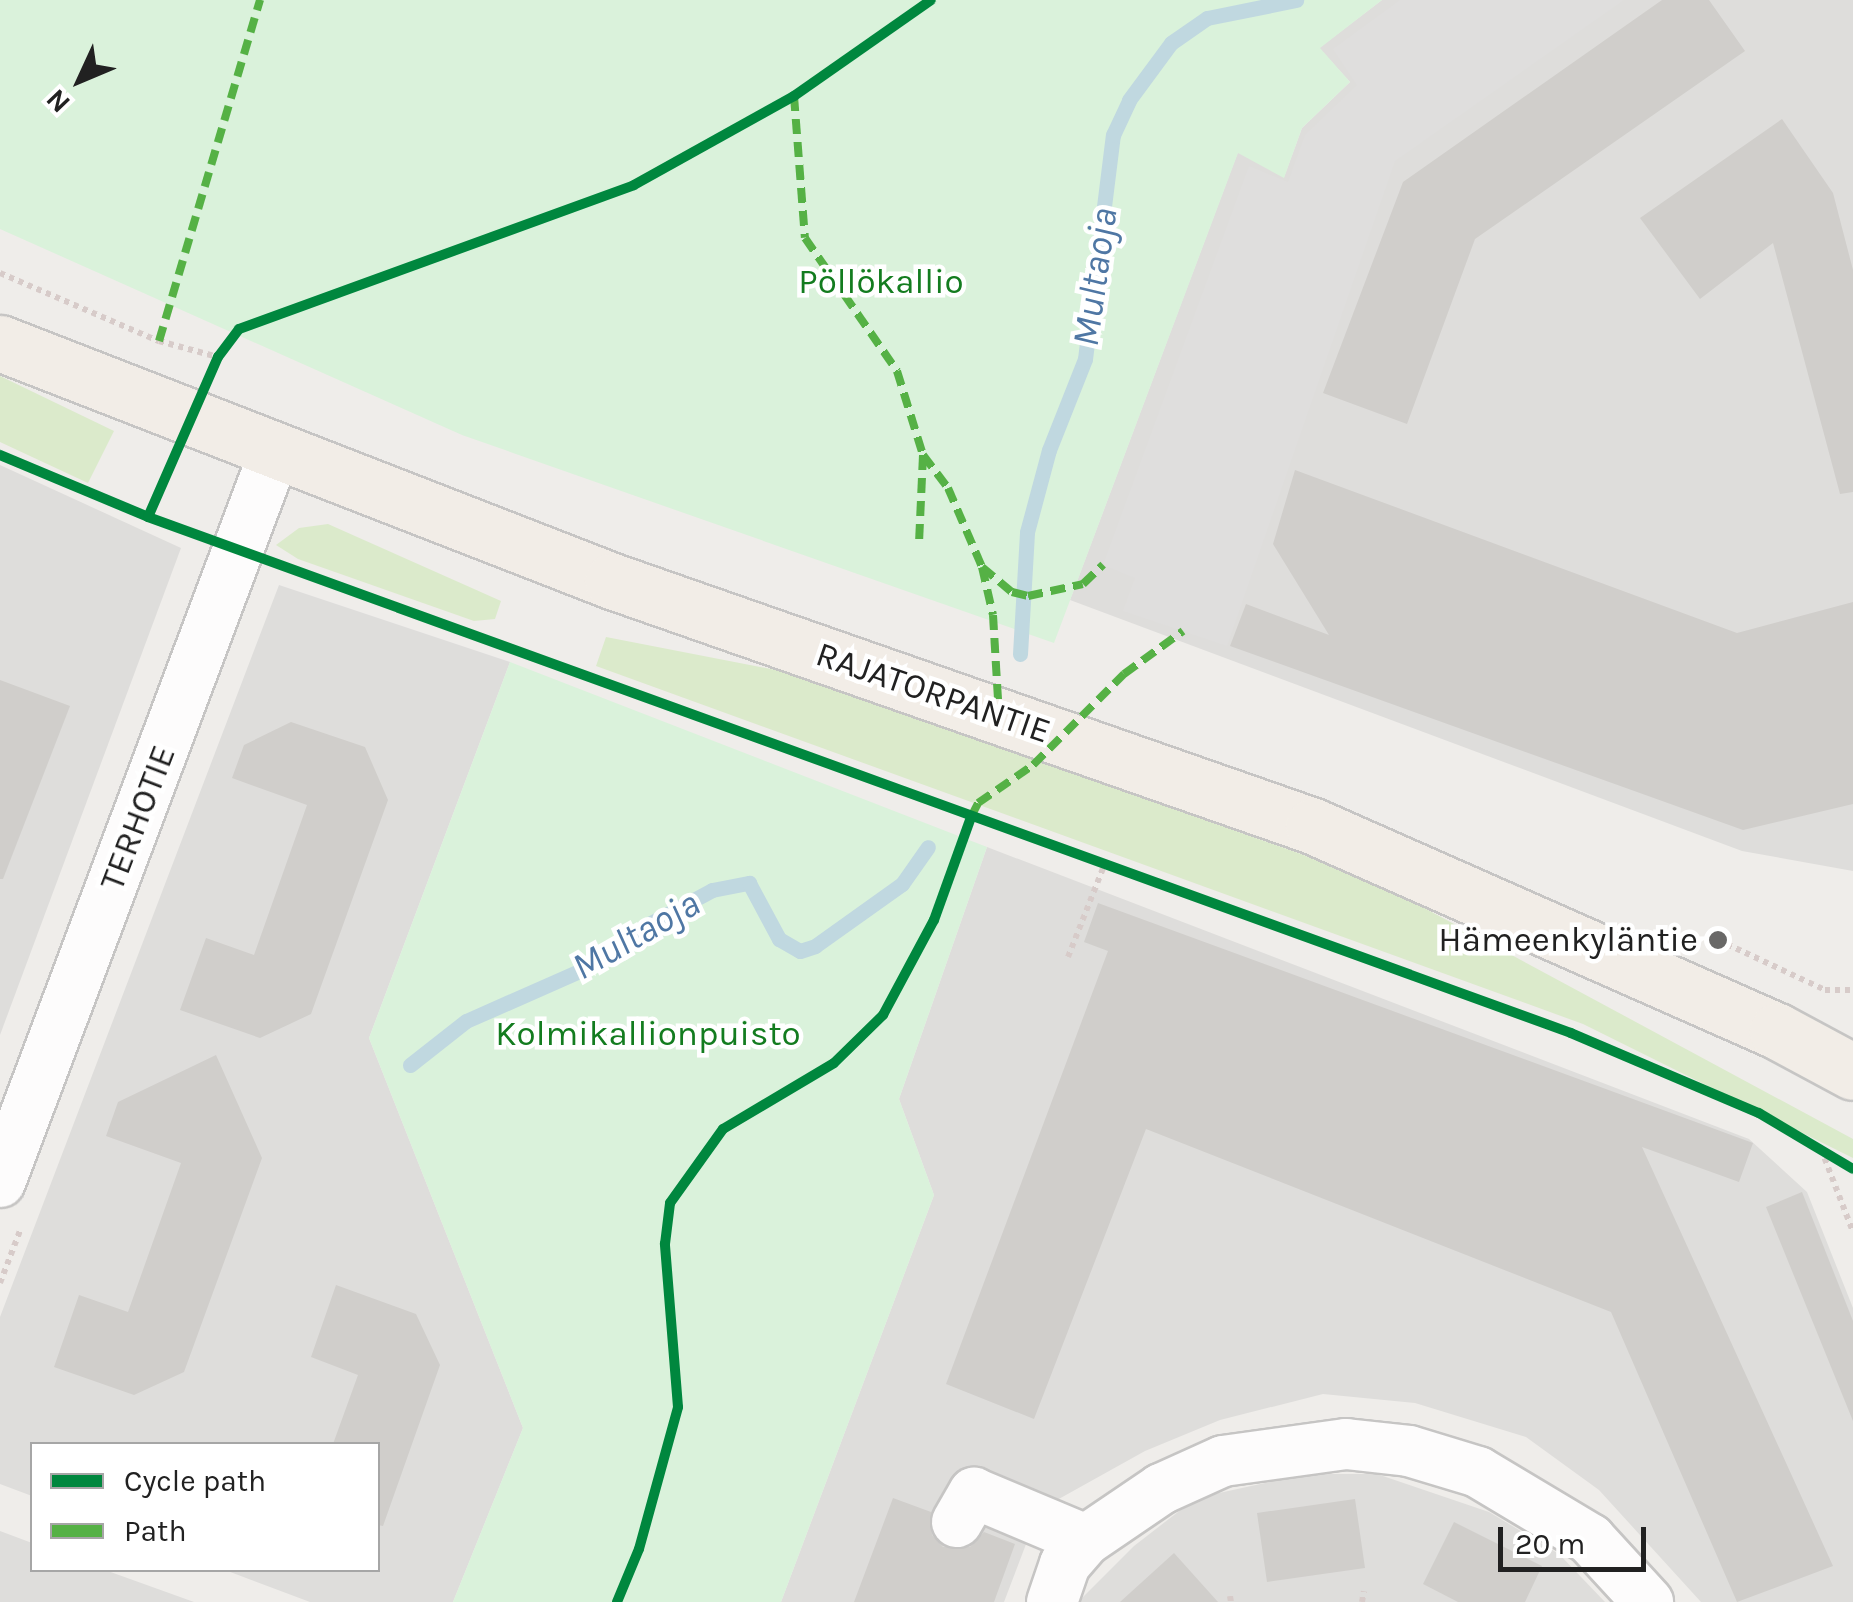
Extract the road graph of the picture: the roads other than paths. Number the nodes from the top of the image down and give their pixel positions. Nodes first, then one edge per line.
1 (0, 343) edge
2 (274, 454) junction
3 (1853, 1072) edge
4 (0, 1182) edge
5 (957, 1522) dead end
6 (1086, 1540) junction
7 (1052, 1602) edge
8 (1648, 1602) edge

1 - 2 main road, RAJATORPANTIE
2 - 3 main road, RAJATORPANTIE
2 - 4 street, TERHOTIE
5 - 6 street
6 - 7 street
6 - 8 street

